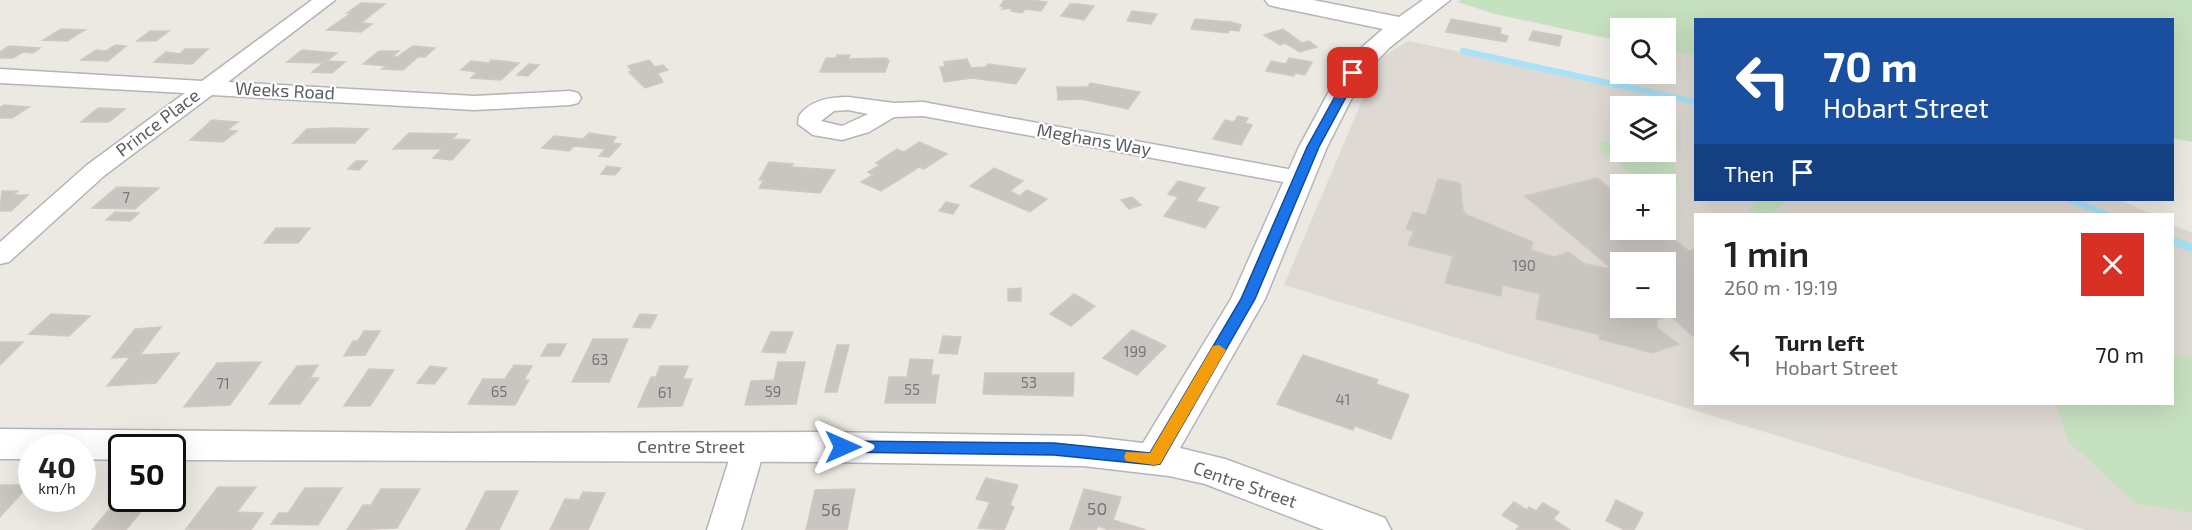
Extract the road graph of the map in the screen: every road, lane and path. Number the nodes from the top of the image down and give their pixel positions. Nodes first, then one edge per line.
1 (325, 0) edge
2 (1276, 0) edge
3 (1438, 0) edge
4 (1393, 32) junction
5 (0, 76) edge
6 (207, 87) junction
7 (570, 98) dead end
8 (889, 110) dead end
9 (1299, 178) junction
10 (0, 256) edge
11 (0, 444) edge
12 (749, 447) junction
13 (1154, 459) junction
14 (724, 530) edge
15 (1370, 530) edge

1 - 6 street, Prince Place
2 - 4 main road
3 - 4 main road
4 - 9 main road
5 - 6 street, Weeks Road
6 - 7 street, Weeks Road
6 - 10 street, Prince Place
8 - 9 street, Meghans Way
9 - 13 main road
11 - 12 main road, Centre Street
12 - 13 main road, Centre Street
12 - 14 street
13 - 15 main road, Centre Street

